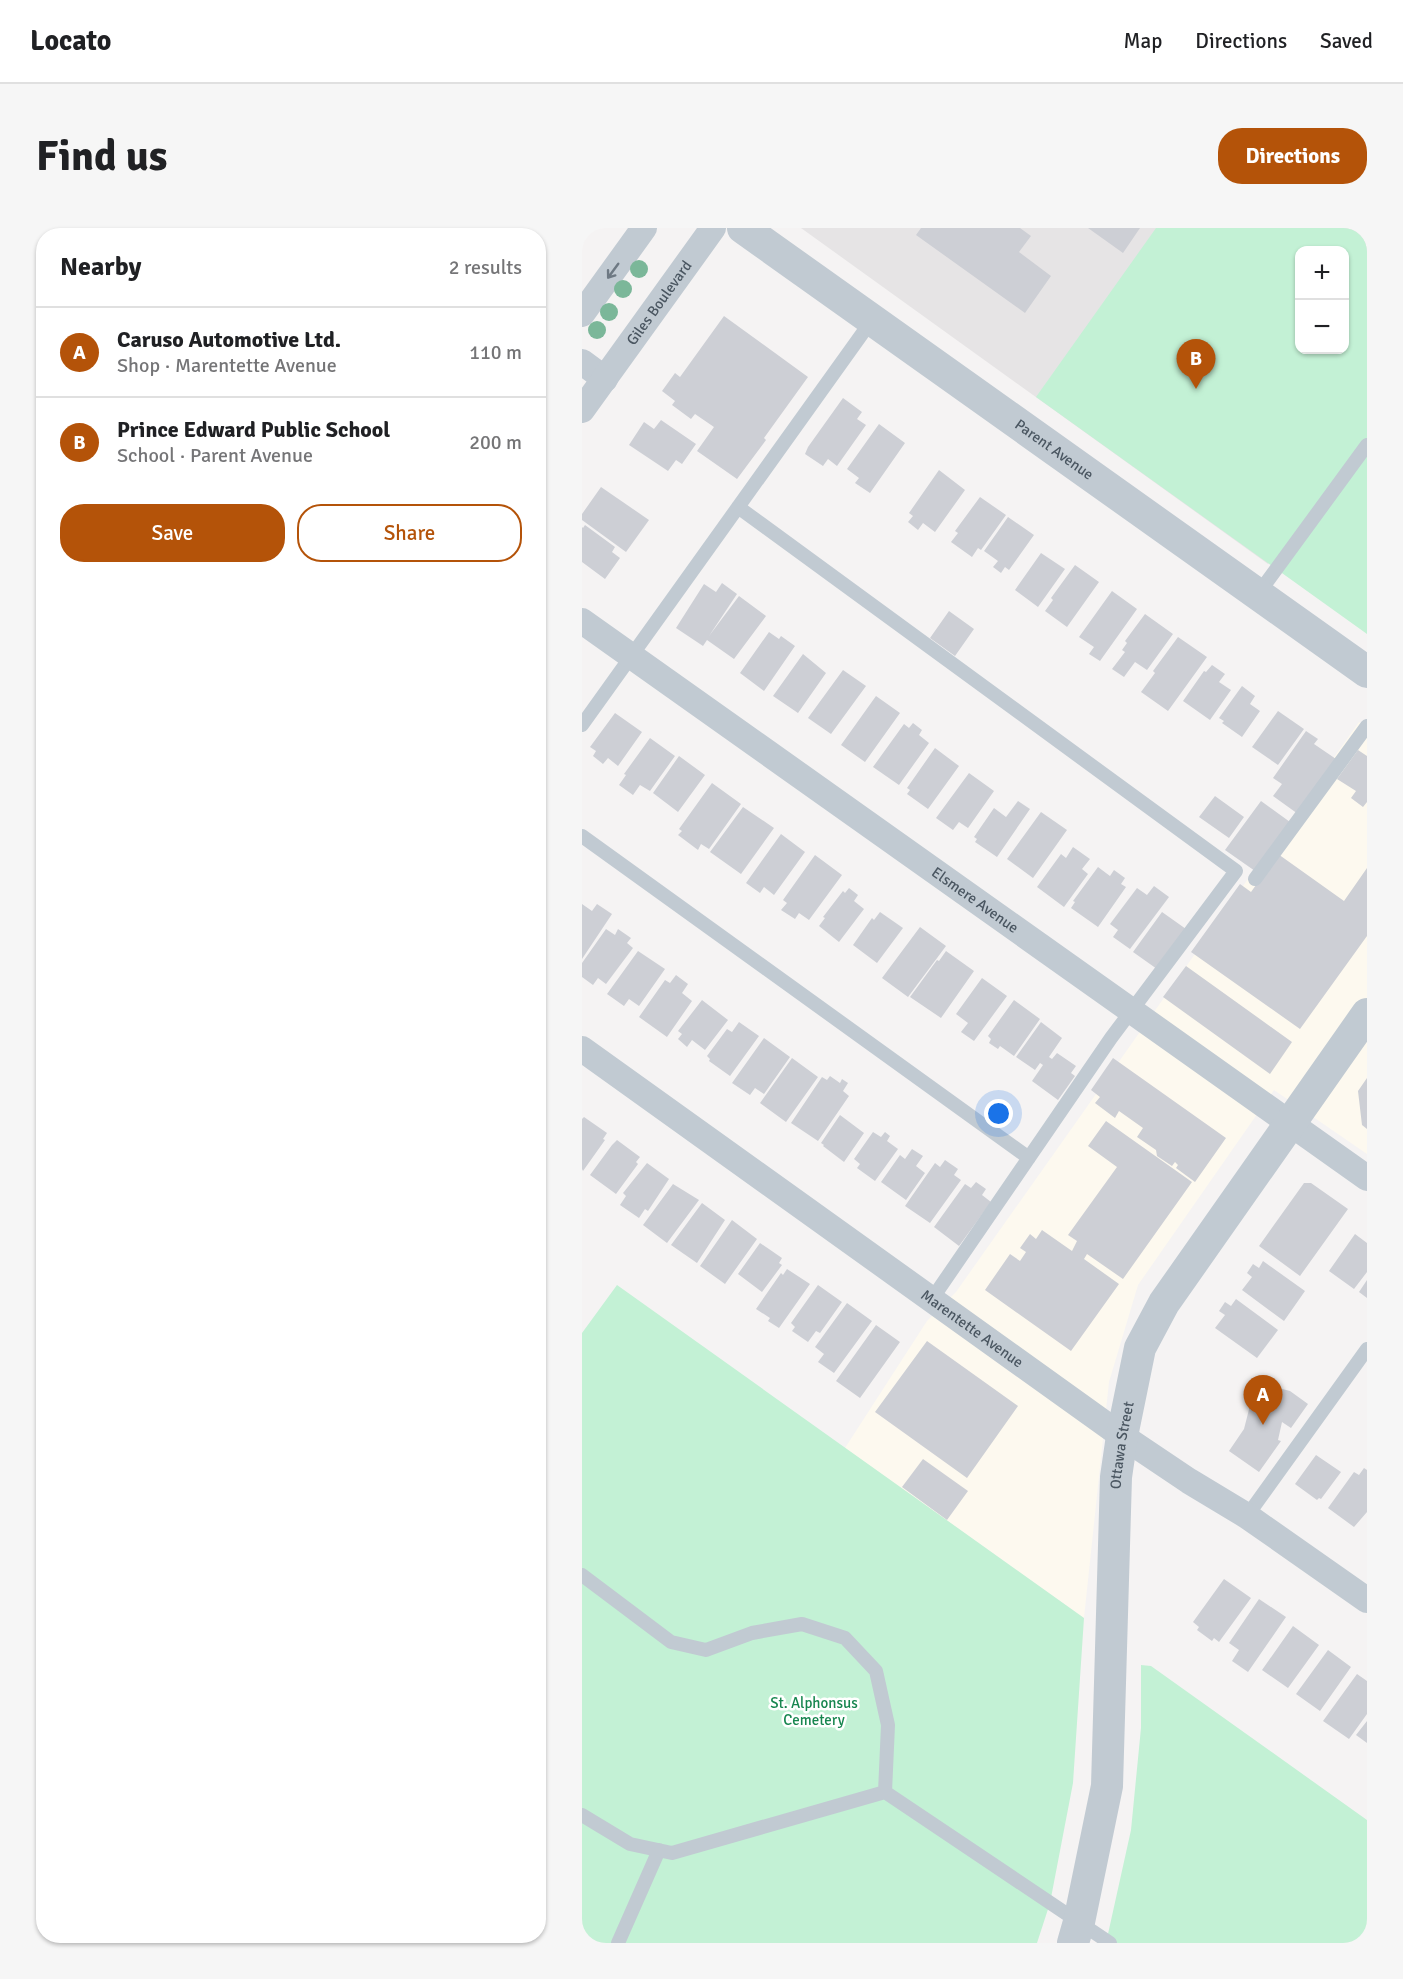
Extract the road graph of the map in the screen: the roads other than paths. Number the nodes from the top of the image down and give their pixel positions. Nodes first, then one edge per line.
1 (644, 228) edge
2 (713, 228) edge
3 (743, 228) edge
4 (582, 314) edge
5 (872, 321) junction
6 (582, 362) edge
7 (604, 379) junction
8 (582, 410) edge
9 (1367, 445) edge
10 (738, 507) junction
11 (1258, 594) junction
12 (582, 621) edge
13 (631, 656) junction
14 (1367, 672) edge
15 (582, 725) edge
16 (1367, 726) edge
17 (582, 836) edge
18 (1255, 879) dead end
19 (1131, 1011) junction
20 (1367, 1014) edge
21 (582, 1049) edge
22 (1290, 1124) junction
23 (1029, 1158) junction
24 (1367, 1178) edge
25 (932, 1299) junction
26 (1367, 1349) edge
27 (1122, 1436) junction
28 (1247, 1516) junction
29 (582, 1575) edge
30 (1367, 1600) edge
31 (885, 1792) junction
32 (582, 1815) edge
33 (659, 1850) junction
34 (1076, 1933) edge
35 (618, 1943) edge
36 (1110, 1943) edge

1 -> 4 street
2 - 7 street, Giles Boulevard
3 - 5 street, Parent Avenue
5 - 10 lane
5 - 11 street, Parent Avenue
6 - 7 street
7 - 8 street, Giles Boulevard
9 - 11 lane
10 - 13 lane
10 - 19 lane
11 - 14 street, Parent Avenue
12 - 13 street, Elsmere Avenue
13 - 15 lane
13 - 19 street, Elsmere Avenue
16 - 18 lane
17 - 23 lane
19 - 22 street, Elsmere Avenue
19 - 23 lane
20 - 22 street, Ottawa Street
21 - 25 street, Marentette Avenue
22 - 24 street, Elsmere Avenue
22 - 27 street, Ottawa Street
23 - 25 lane
25 - 27 street, Marentette Avenue
26 - 28 lane
27 - 28 street, Marentette Avenue
27 - 34 street, Ottawa Street
28 - 30 street, Marentette Avenue
29 - 31 lane
31 - 33 lane
31 - 34 lane
32 - 33 lane
33 - 35 lane
34 - 36 lane

